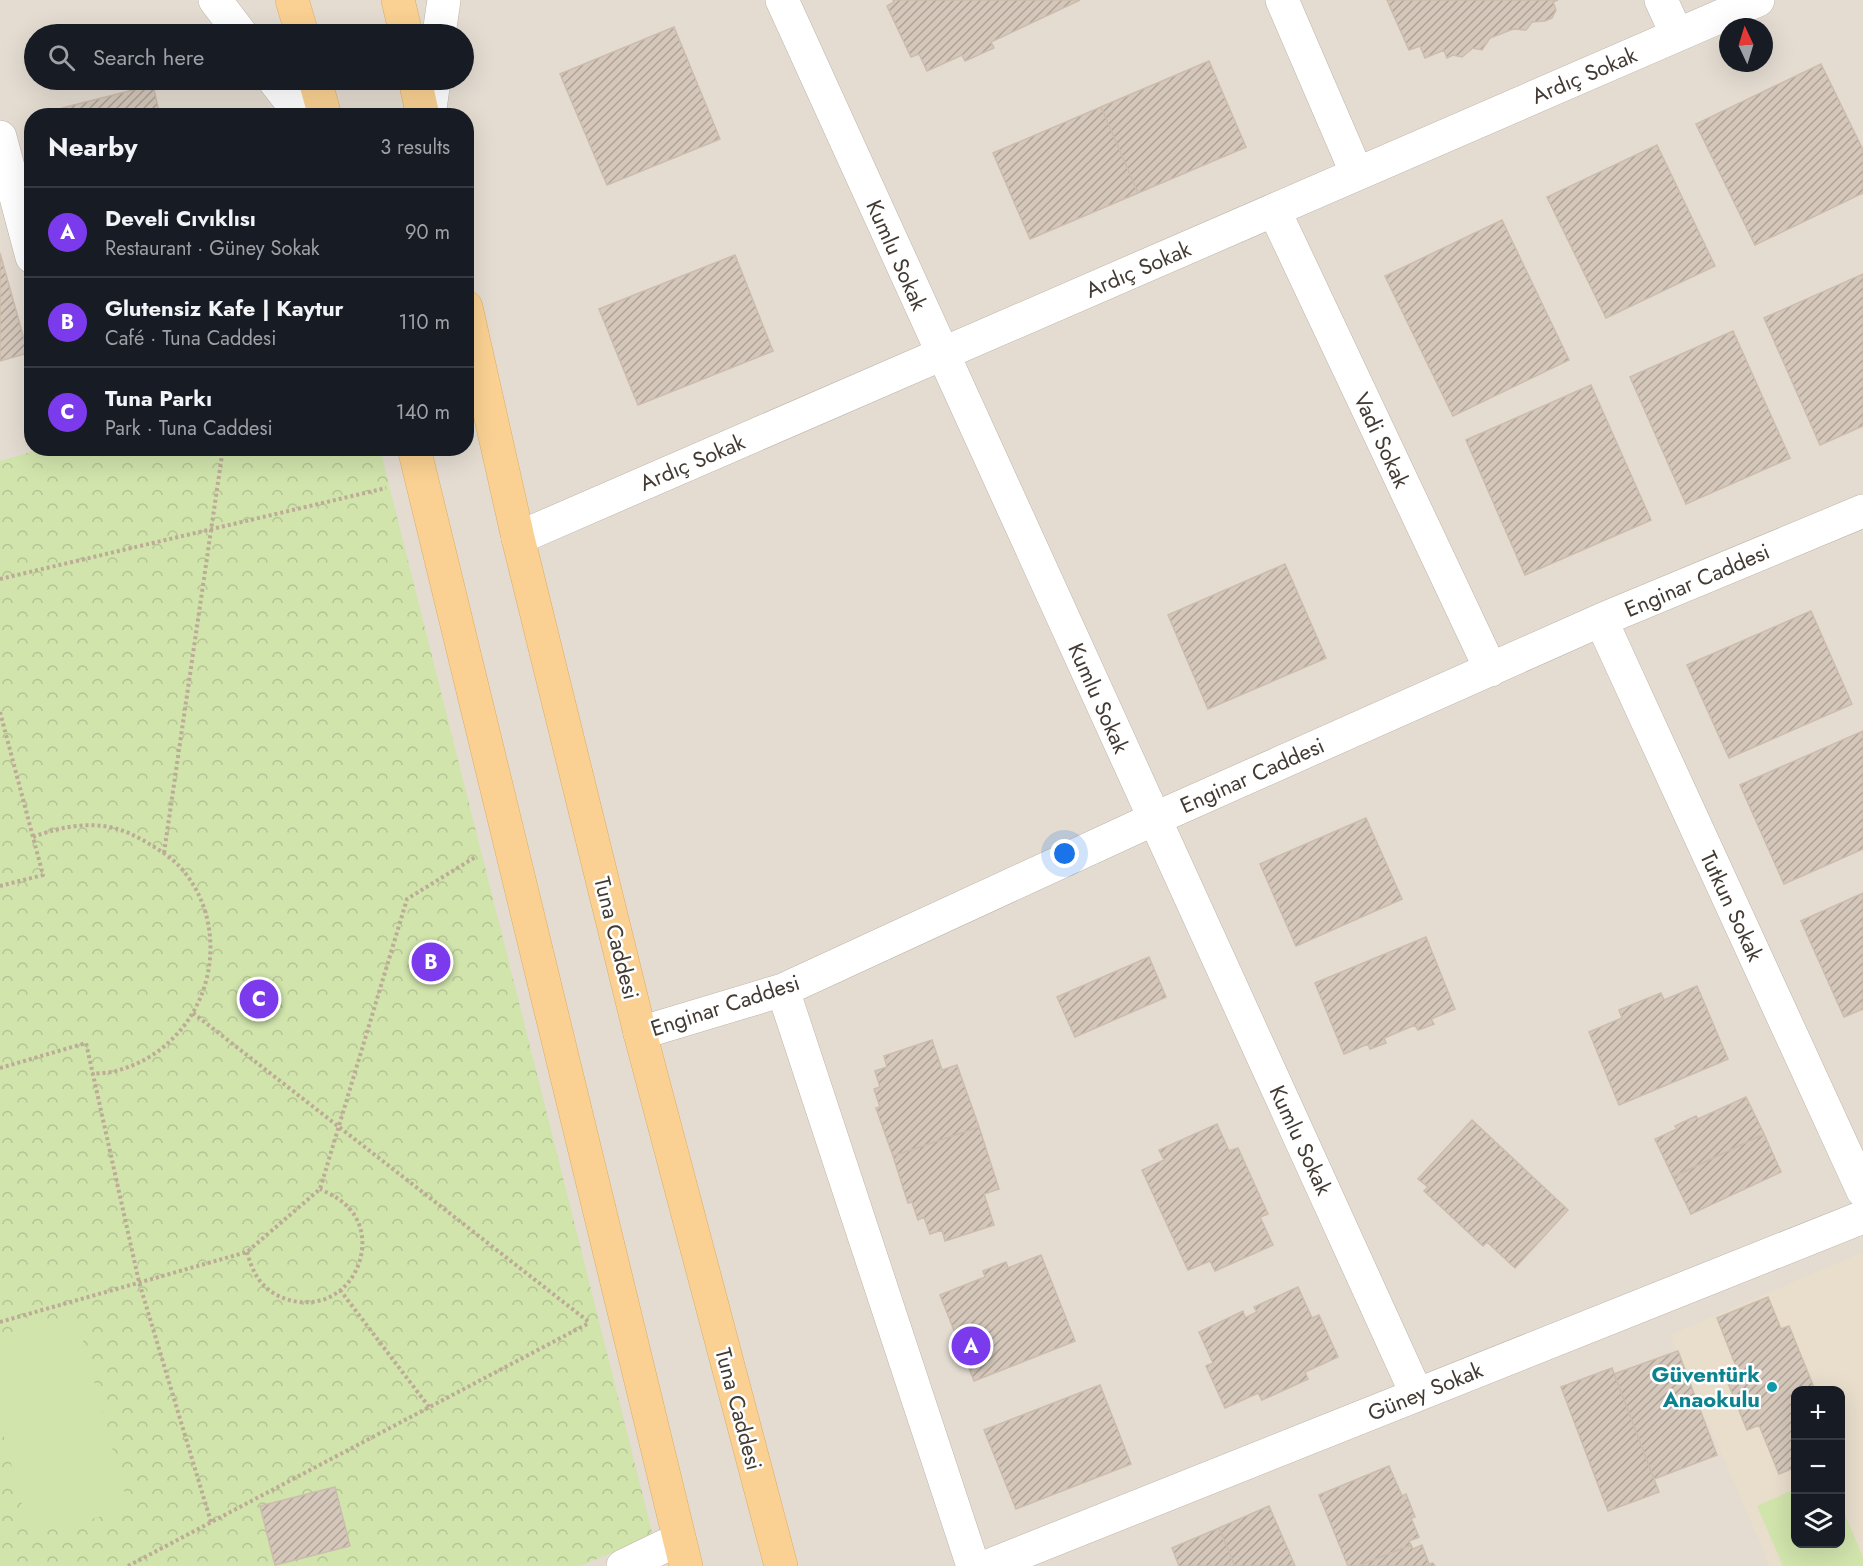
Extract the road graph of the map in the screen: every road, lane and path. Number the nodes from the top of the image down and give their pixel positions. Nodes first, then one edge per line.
1 (215, 0) edge
2 (292, 0) edge
3 (398, 0) edge
4 (444, 0) edge
5 (782, 0) edge
6 (1282, 0) edge
7 (1661, 0) edge
8 (1758, 0) edge
9 (233, 24) edge
10 (299, 24) edge
11 (404, 24) edge
12 (441, 24) edge
13 (1677, 35) junction
14 (282, 90) edge
15 (318, 90) edge
16 (418, 90) edge
17 (433, 90) edge
18 (296, 108) edge
19 (323, 108) edge
20 (421, 108) edge
21 (430, 108) edge
22 (0, 137) edge
23 (1357, 174) junction
24 (1274, 210) junction
25 (24, 227) edge
26 (474, 342) edge
27 (942, 354) junction
28 (223, 456) edge
29 (418, 464) edge
30 (1863, 511) edge
31 (212, 529) junction
32 (519, 537) junction
33 (0, 579) edge
34 (1601, 620) junction
35 (1491, 670) junction
36 (0, 712) edge
37 (1154, 819) junction
38 (33, 837) junction
39 (508, 837) junction
40 (164, 853) junction
41 (0, 886) edge
42 (783, 990) junction
43 (193, 1013) junction
44 (640, 1033) junction
45 (0, 1068) edge
46 (92, 1074) junction
47 (339, 1126) junction
48 (320, 1189) junction
49 (1863, 1191) edge
50 (1863, 1217) edge
51 (248, 1252) junction
52 (139, 1282) junction
53 (340, 1290) junction
54 (0, 1322) edge
55 (1417, 1395) junction
56 (429, 1407) junction
57 (211, 1522) junction
58 (682, 1552) edge
59 (128, 1566) edge
60 (623, 1566) edge
61 (781, 1566) edge
62 (973, 1566) edge
63 (988, 1566) edge

1 - 9 street
2 - 10 main road
3 - 11 main road
4 - 12 street
5 - 27 street, Kumlu Sokak
6 - 23 street
7 - 13 street
8 - 13 street, Ardıç Sokak
13 - 23 street, Ardıç Sokak
14 - 18 street
15 - 19 main road
16 - 20 main road
17 - 21 street
22 - 25 street
23 - 24 street, Ardıç Sokak
24 - 27 street, Ardıç Sokak
24 - 35 street, Vadi Sokak
26 - 32 main road, Tuna Caddesi
27 - 32 street, Ardıç Sokak
27 - 37 street, Kumlu Sokak
28 - 31 path
29 - 31 path
29 - 39 main road
30 - 34 street, Enginar Caddesi
31 - 33 path
31 - 40 path
32 - 44 main road, Tuna Caddesi
34 - 35 street, Enginar Caddesi
34 - 49 street, Tutkun Sokak
35 - 37 street, Enginar Caddesi
36 - 38 path
37 - 42 street, Enginar Caddesi
37 - 55 street, Kumlu Sokak
38 - 40 path
38 - 41 path
39 - 47 path
39 - 58 main road
40 - 43 path
42 - 44 street, Enginar Caddesi
42 - 62 street
43 - 46 path
43 - 47 path
44 - 61 main road, Tuna Caddesi
45 - 46 path
46 - 52 path
47 - 48 path
47 - 56 path
48 - 51 path
48 - 53 path
50 - 55 street, Güney Sokak
51 - 52 path
51 - 53 path
52 - 54 path
52 - 57 path
53 - 56 path
55 - 63 street, Güney Sokak
56 - 57 path
57 - 59 path
58 - 60 street

